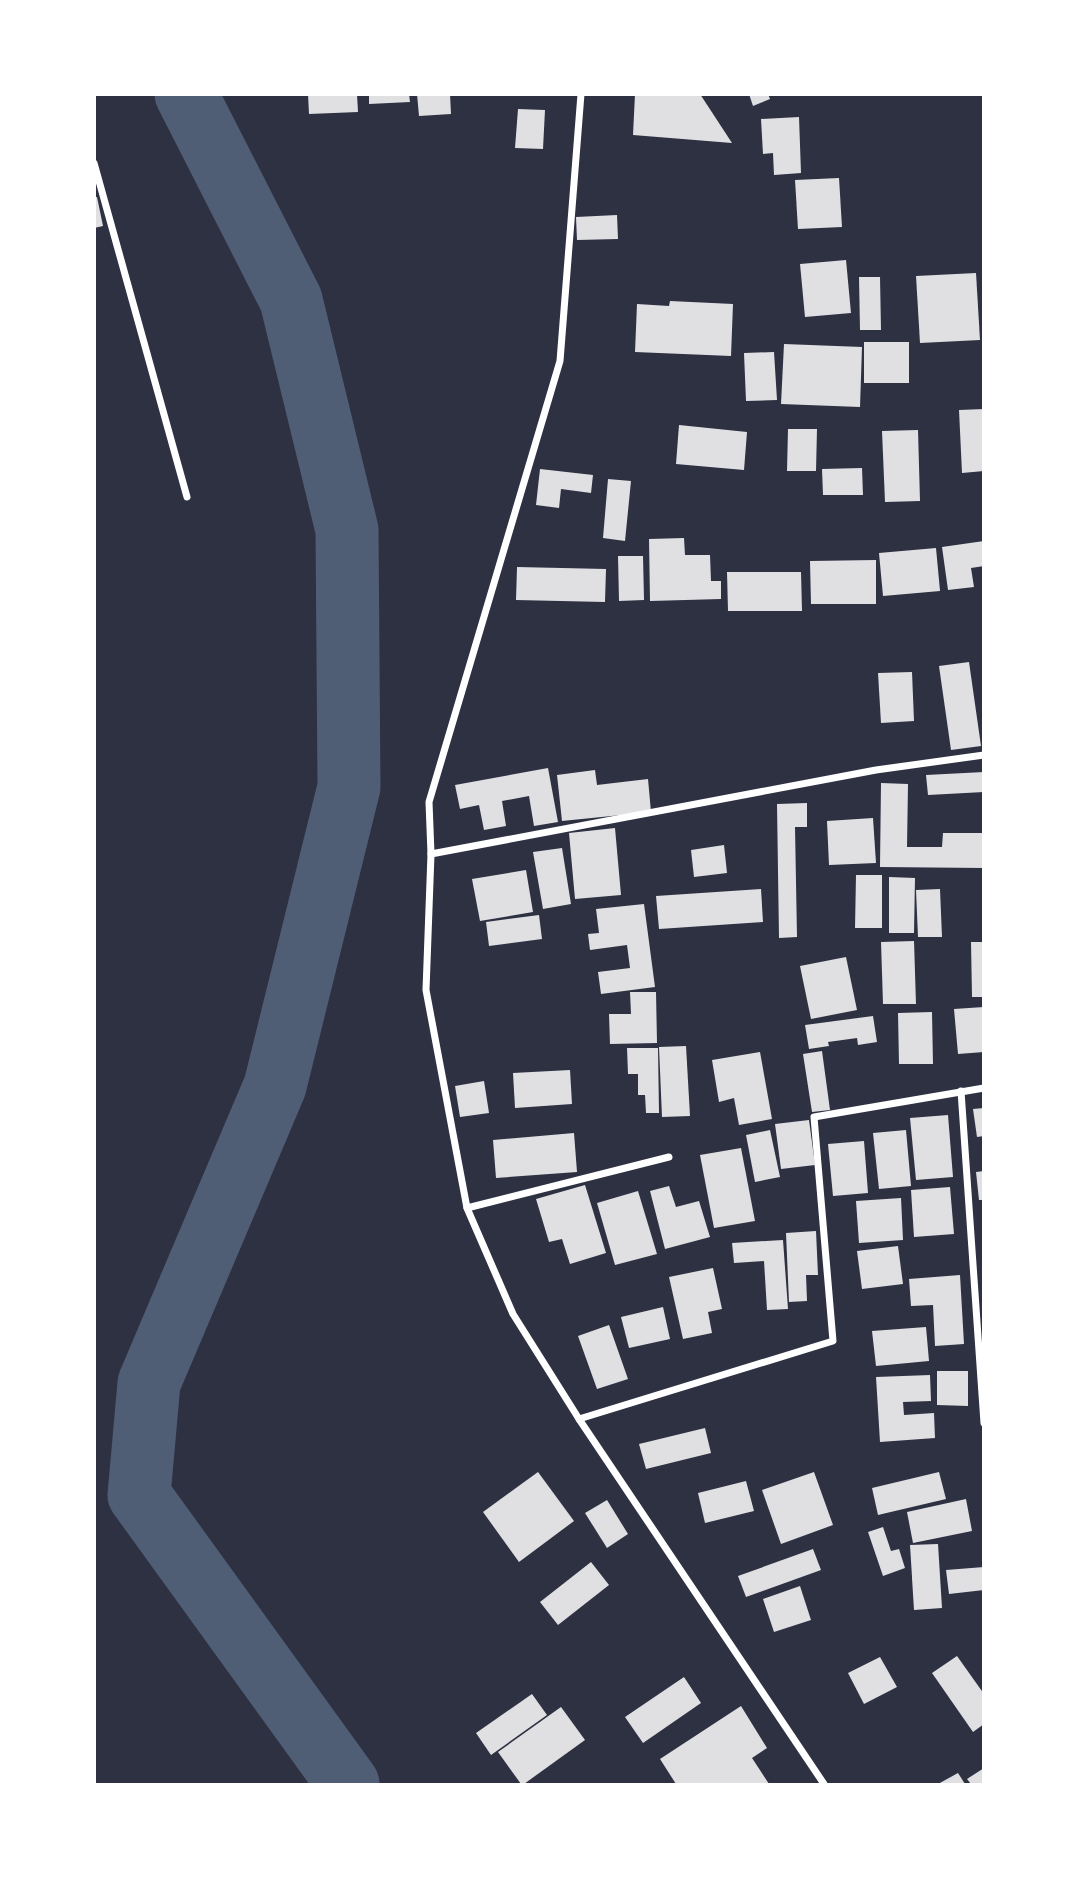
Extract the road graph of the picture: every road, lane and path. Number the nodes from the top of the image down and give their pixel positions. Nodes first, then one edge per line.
1 (581, 94) edge
2 (94, 163) edge
3 (187, 497) dead end
4 (984, 755) edge
5 (431, 854) junction
6 (984, 1088) edge
7 (961, 1091) junction
8 (669, 1157) dead end
9 (467, 1208) junction
10 (579, 1419) junction
11 (984, 1423) edge
12 (824, 1784) edge

1 - 5 street
2 - 3 street
4 - 5 street
5 - 9 street
6 - 7 street
7 - 10 street
7 - 11 street
8 - 9 street
9 - 10 street
10 - 12 street

